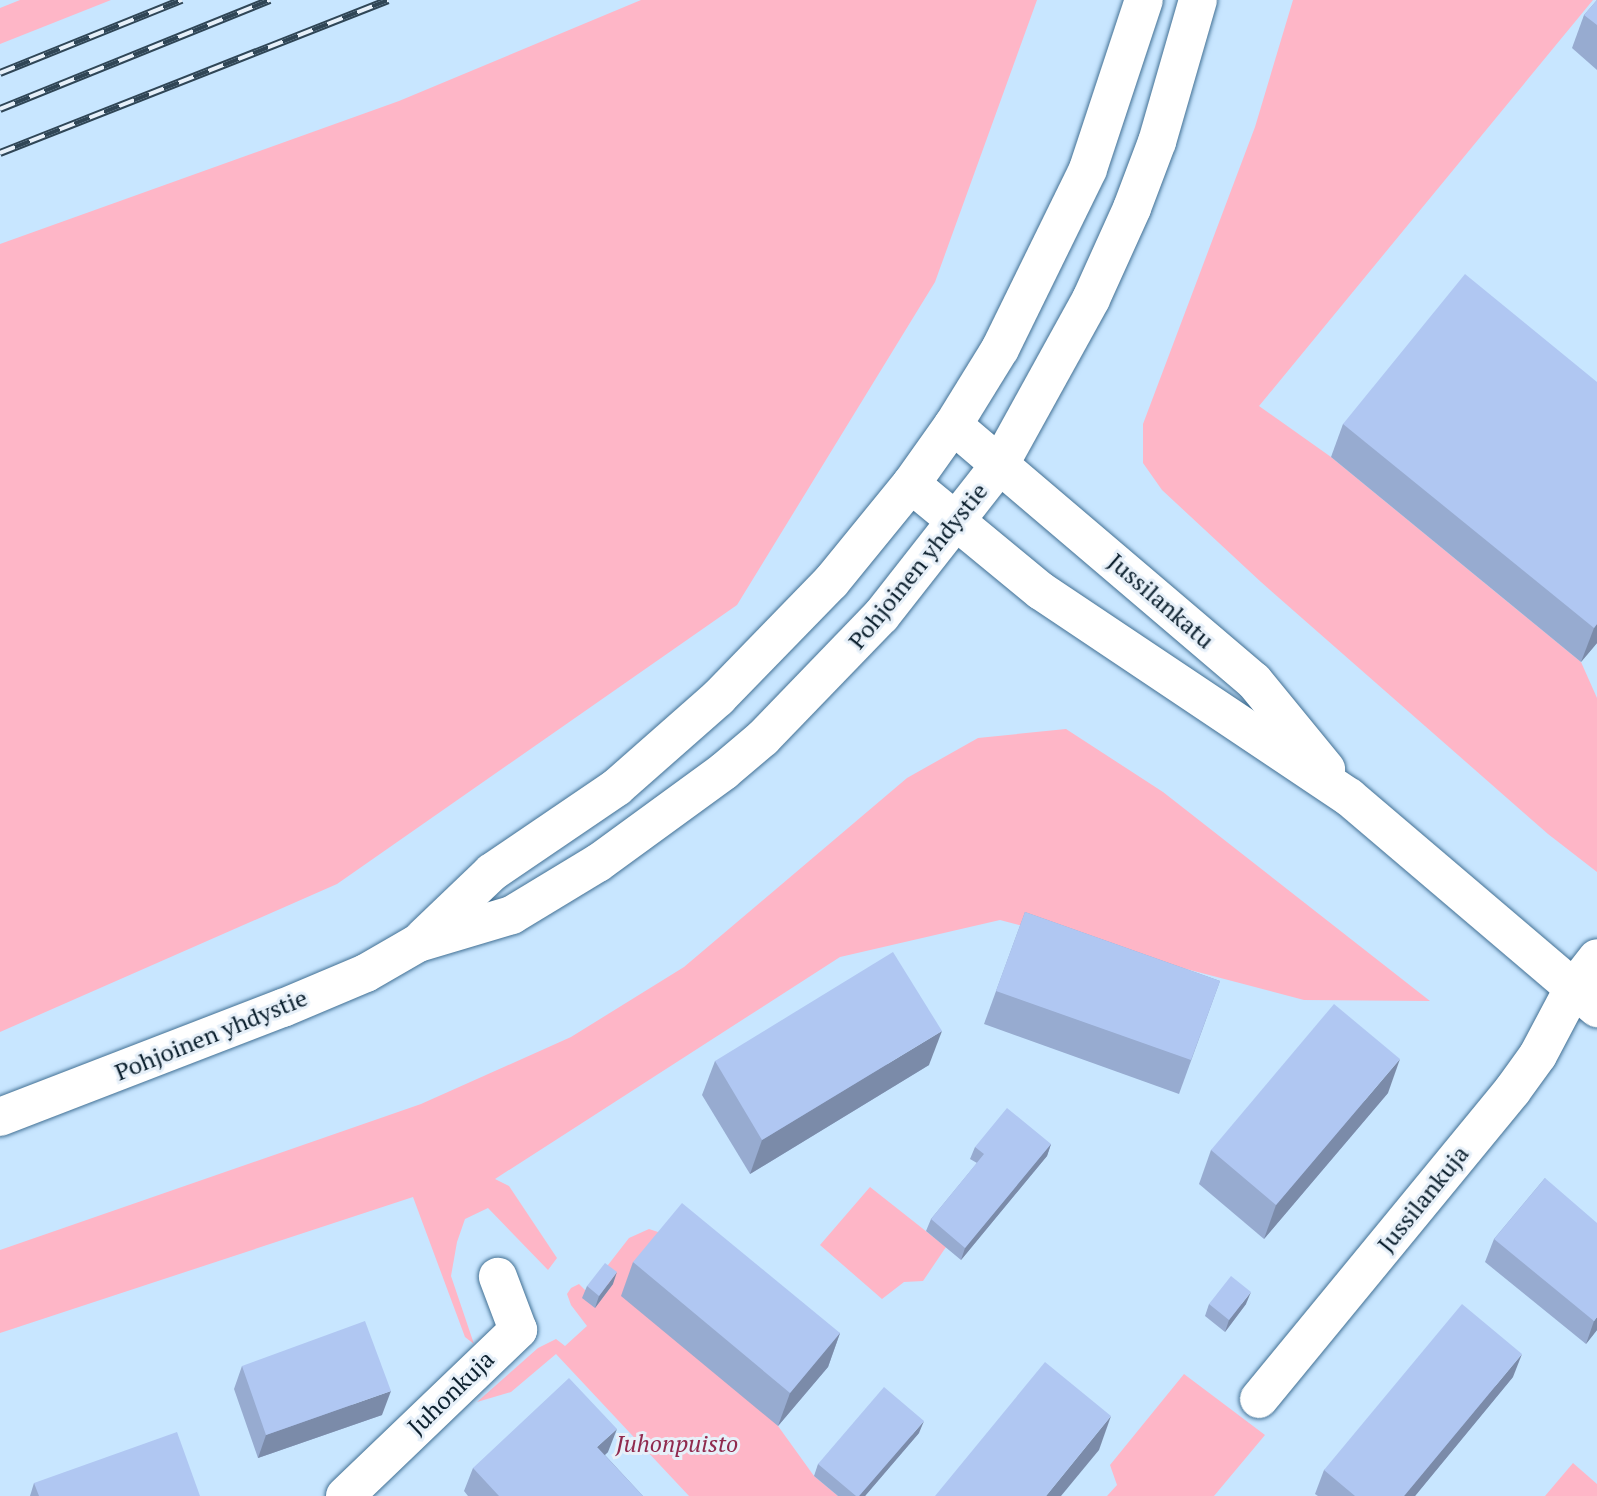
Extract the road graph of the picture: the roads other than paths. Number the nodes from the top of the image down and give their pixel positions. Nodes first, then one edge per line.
1 (1144, 0) edge
2 (1198, 0) edge
3 (953, 425) junction
4 (1000, 464) junction
5 (911, 484) junction
6 (958, 520) junction
7 (1349, 797) junction
8 (418, 943) junction
9 (1597, 958) edge
10 (1585, 998) edge
11 (0, 1117) edge
12 (498, 1277) dead end
13 (1259, 1399) dead end
14 (345, 1496) edge

1 - 3 main road, Pohjoinen yhdystie
2 - 4 main road, Pohjoinen yhdystie
3 - 4 main road, Jussilankatu
3 - 5 main road, Pohjoinen yhdystie
4 - 6 main road, Pohjoinen yhdystie
4 - 7 main road, Jussilankatu
5 - 6 main road, Jussilankatu
5 - 8 main road, Pohjoinen yhdystie
6 - 7 main road, Jussilankatu
6 - 8 main road, Pohjoinen yhdystie
7 - 10 main road, Jussilankatu
8 - 11 main road, Pohjoinen yhdystie
9 - 10 main road, Jussilankuja
10 - 13 main road, Jussilankuja
12 - 14 main road, Juhonkuja

